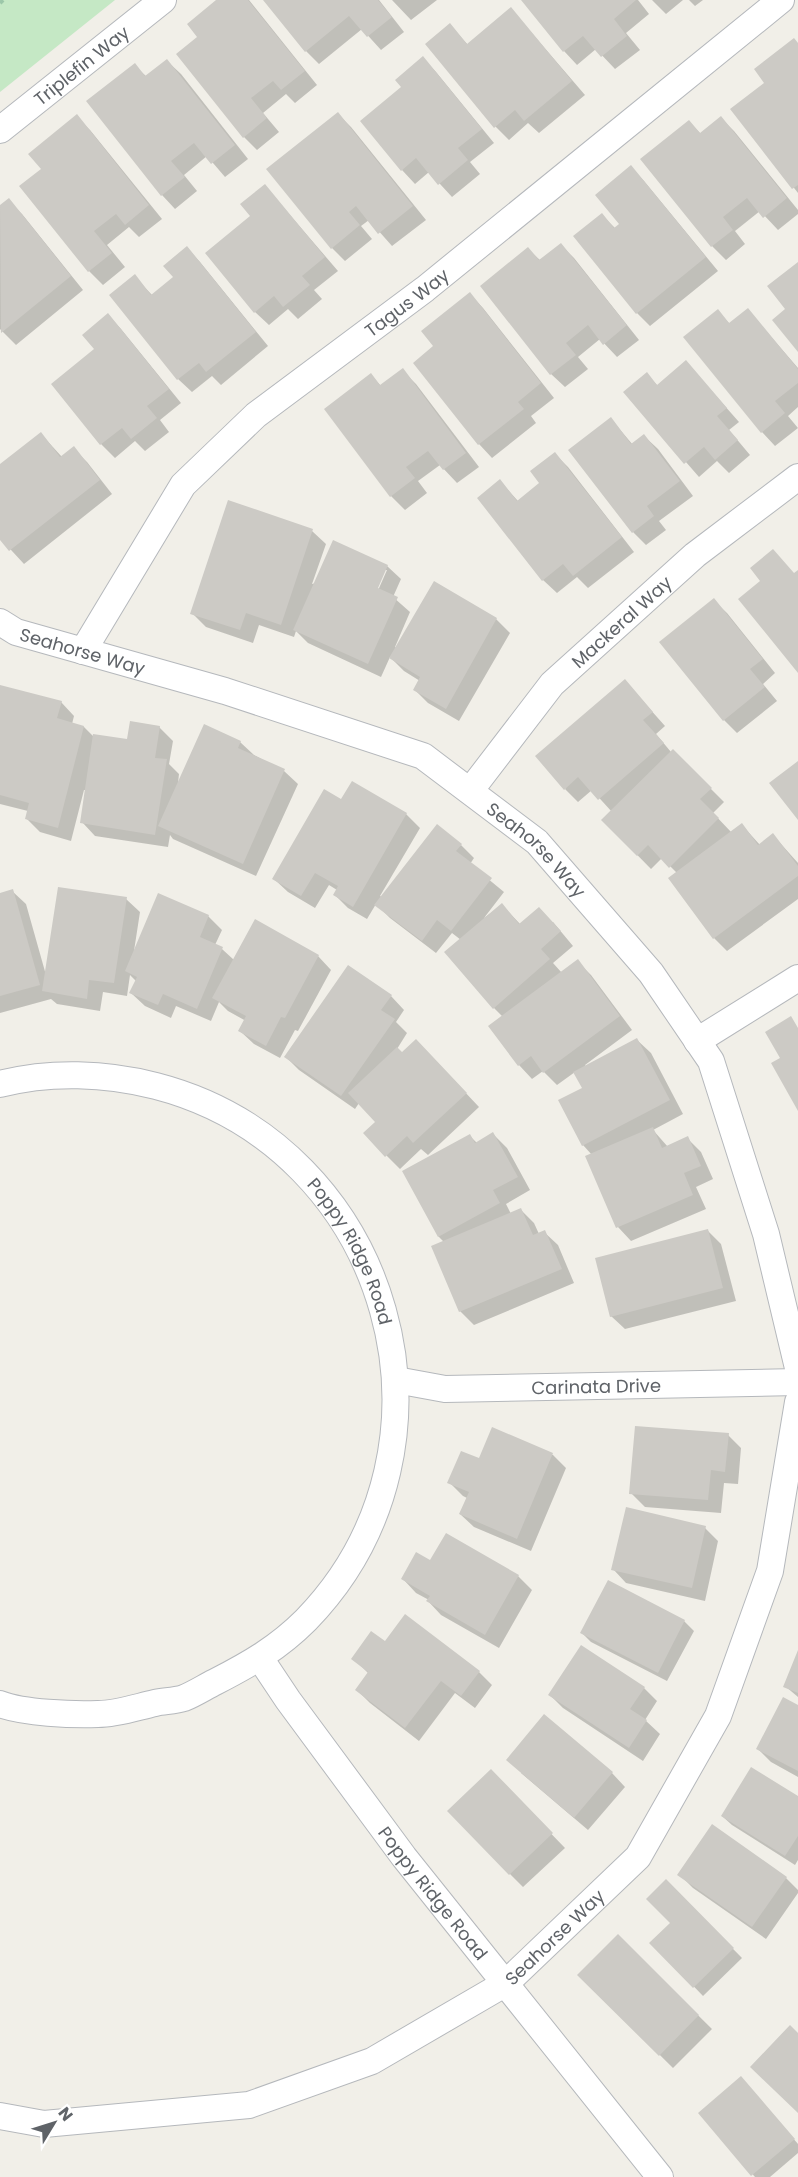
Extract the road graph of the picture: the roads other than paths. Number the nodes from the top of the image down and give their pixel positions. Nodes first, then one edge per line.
1 (163, 0) edge
2 (781, 0) edge
3 (0, 130) edge
4 (798, 477) edge
5 (0, 622) edge
6 (83, 651) junction
7 (470, 791) junction
8 (798, 978) edge
9 (697, 1041) junction
10 (0, 1084) edge
11 (798, 1368) edge
12 (396, 1380) junction
13 (798, 1382) edge
14 (798, 1402) edge
15 (260, 1658) junction
16 (0, 1704) edge
17 (506, 1983) junction
18 (0, 2116) edge
19 (660, 2177) edge

1 - 3 street, Triplefin Way
2 - 6 street, Tagus Way
4 - 7 street, Mackeral Way
5 - 6 street, Seahorse Way
6 - 7 street, Seahorse Way
7 - 9 street, Seahorse Way
8 - 9 street
9 - 11 street, Seahorse Way
10 - 12 street, Poppy Ridge Road
12 - 13 street, Carinata Drive
12 - 15 street, Poppy Ridge Road
14 - 17 street, Seahorse Way
15 - 16 street, Poppy Ridge Road
15 - 17 street, Poppy Ridge Road
17 - 18 street, Seahorse Way
17 - 19 street, Poppy Ridge Road

